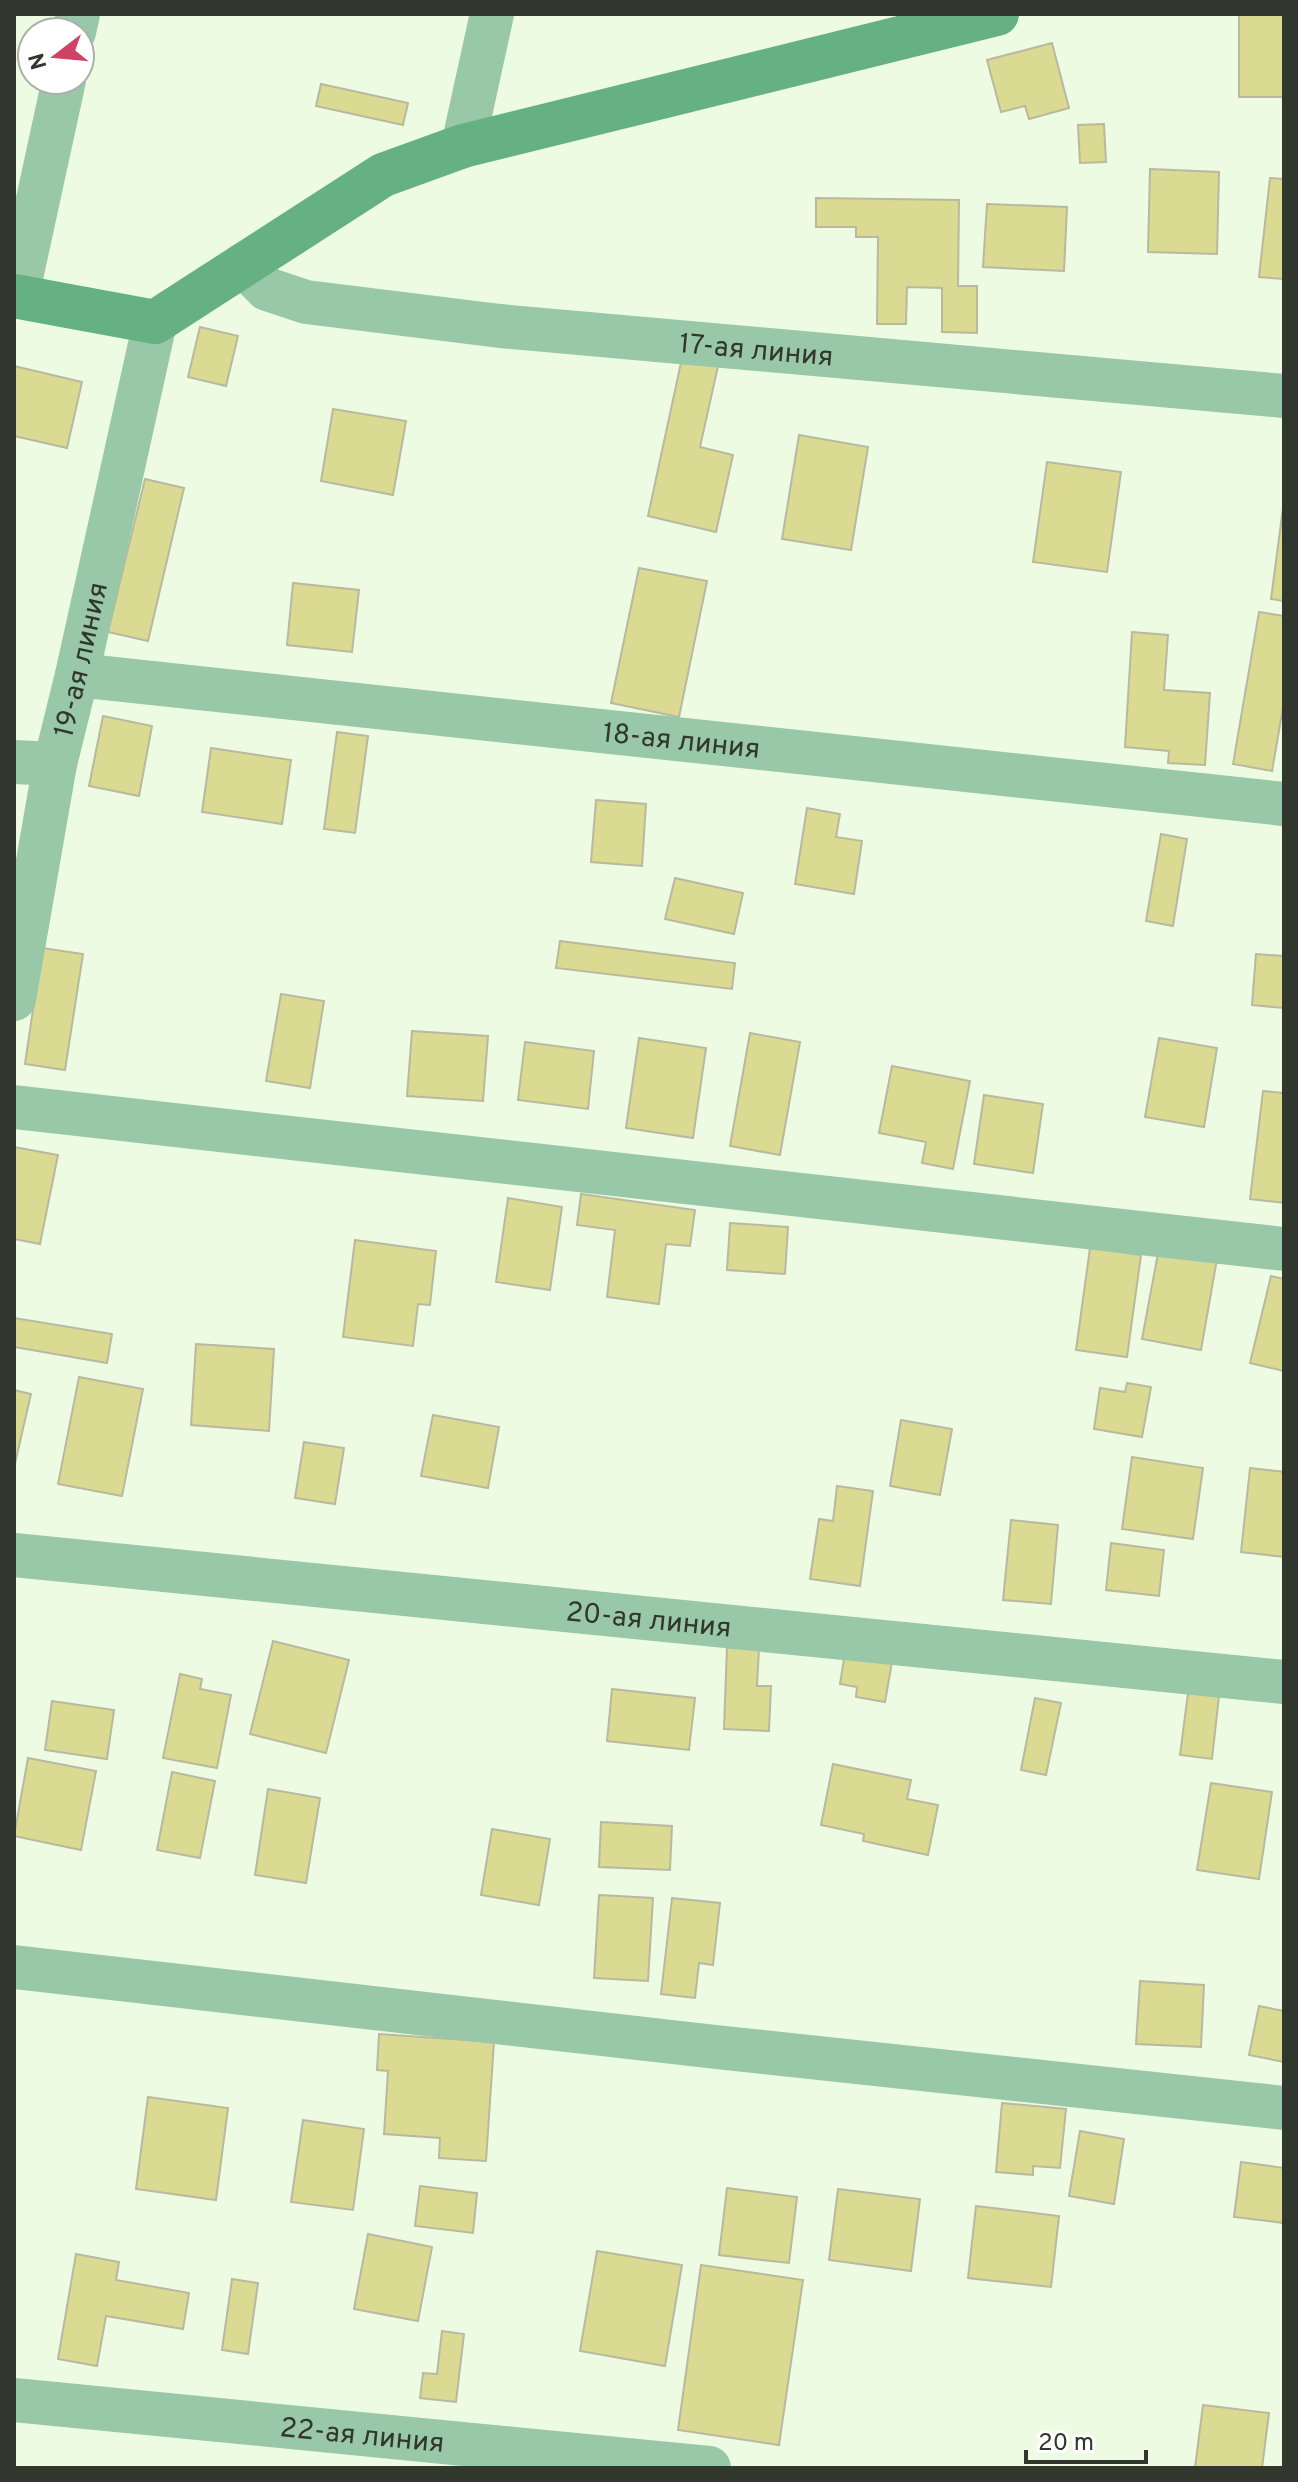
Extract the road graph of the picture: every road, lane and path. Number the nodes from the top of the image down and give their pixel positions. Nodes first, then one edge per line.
1 (492, 14) edge
2 (997, 14) edge
3 (935, 21) edge
4 (60, 96) edge
5 (463, 146) junction
6 (243, 265) junction
7 (15, 296) edge
8 (155, 322) junction
9 (1284, 396) edge
10 (77, 675) junction
11 (34, 763) edge
12 (1284, 804) edge
13 (14, 999) edge
14 (14, 1107) edge
15 (1284, 1249) edge
16 (14, 1555) edge
17 (1284, 1682) edge
18 (14, 1967) edge
19 (1284, 2108) edge
20 (14, 2400) edge
21 (709, 2468) edge

1 - 5 street
2 - 3 street
3 - 5 street
4 - 7 street
5 - 6 street
6 - 8 street
6 - 9 street, 17-ая линия
7 - 8 street
8 - 10 street, 19-ая линия
10 - 11 street, 19-ая линия
10 - 12 street, 18-ая линия
11 - 13 street, 19-ая линия
14 - 15 street
16 - 17 street, 20-ая линия
18 - 19 street
20 - 21 street, 22-ая линия

